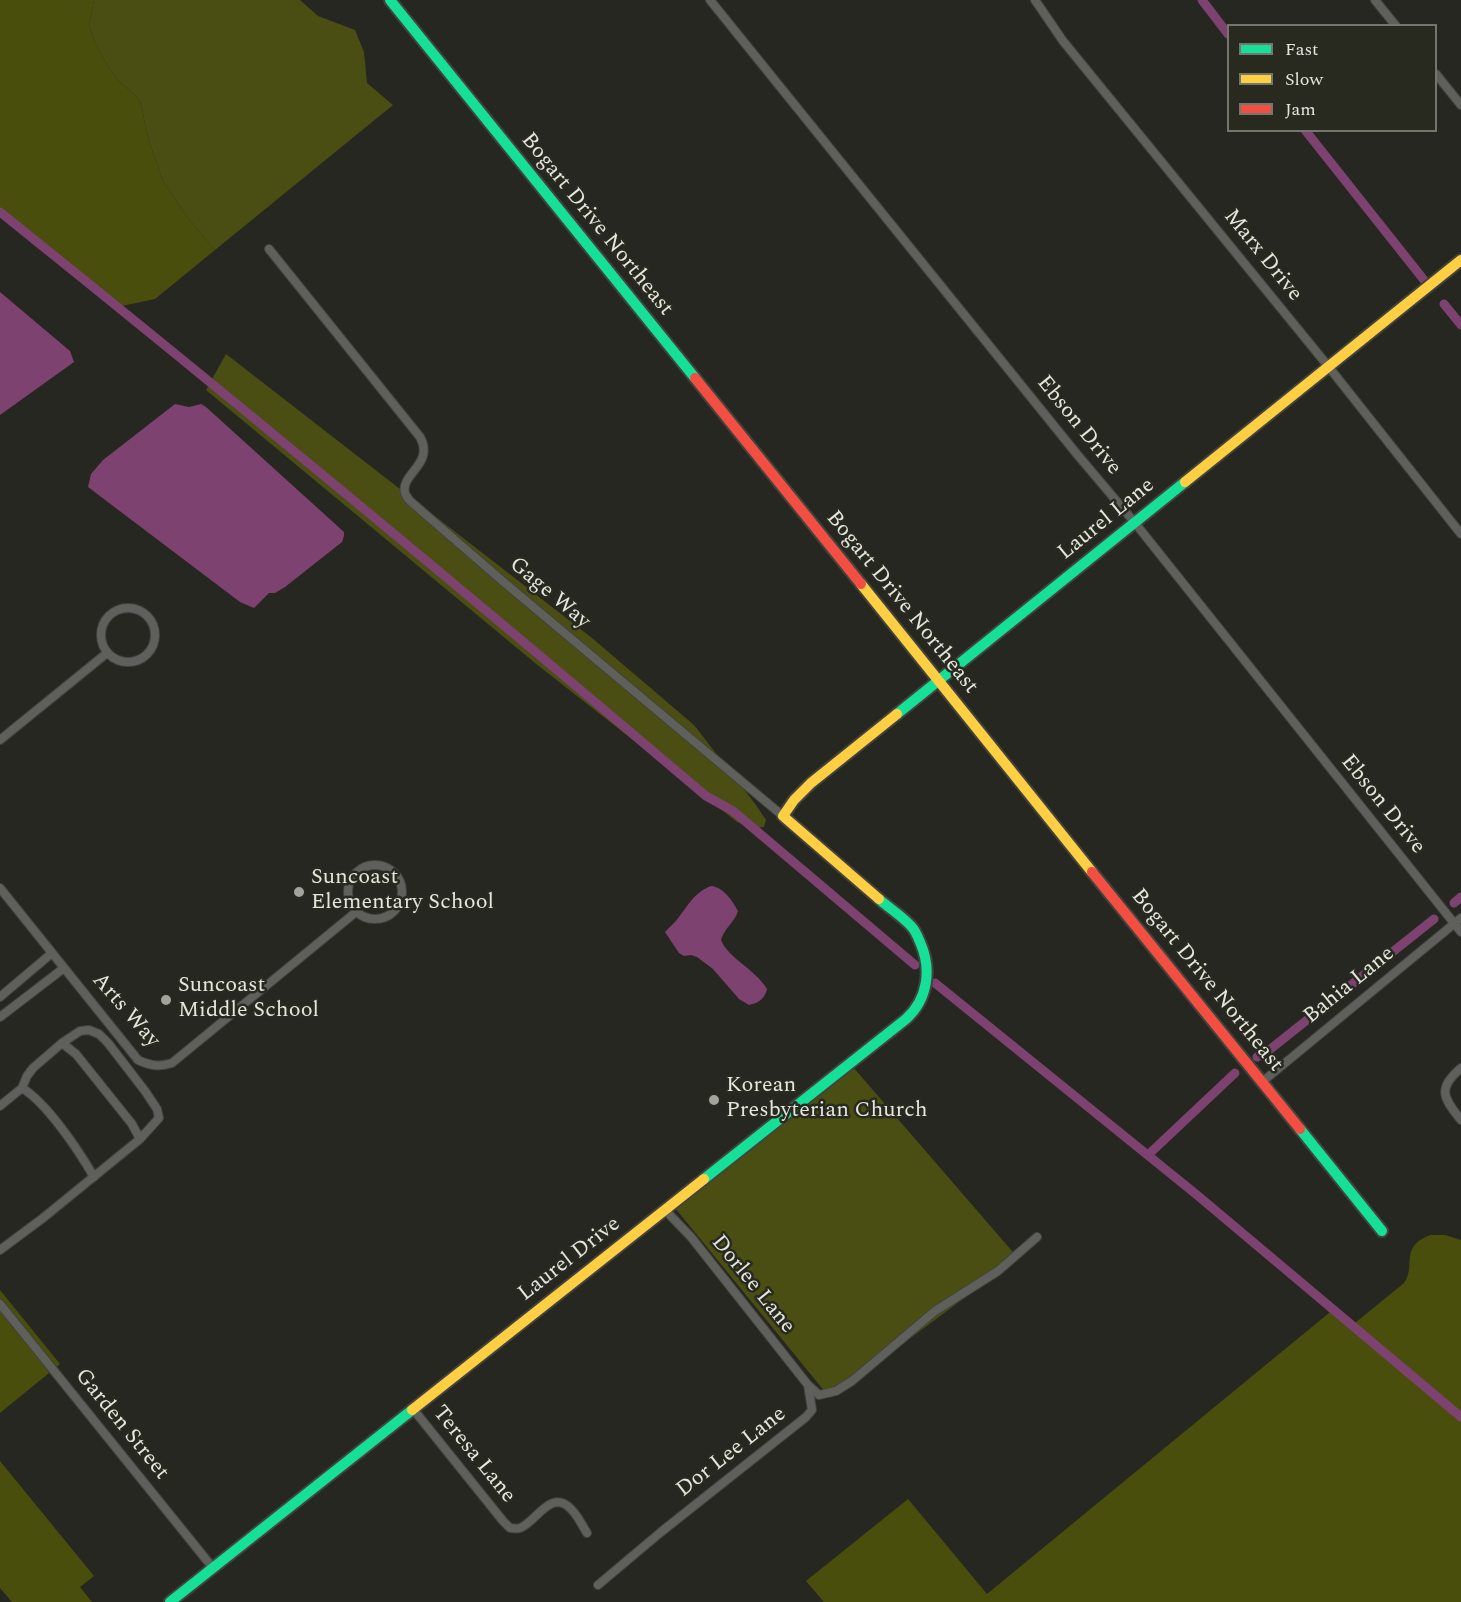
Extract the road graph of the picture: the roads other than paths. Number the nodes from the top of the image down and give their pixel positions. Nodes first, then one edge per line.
1 (390, 0) edge
2 (710, 0) edge
3 (1035, 0) edge
4 (1375, 0) edge
5 (1394, 24) edge
6 (1437, 75) edge
7 (1461, 105) edge
8 (269, 249) dead end
9 (1461, 260) edge
10 (1328, 366) junction
11 (1135, 523) junction
12 (1461, 534) edge
13 (106, 653) junction
14 (938, 681) junction
15 (0, 740) edge
16 (783, 816) junction
17 (0, 888) edge
18 (356, 912) junction
19 (903, 919) joint
20 (1458, 921) edge
21 (1461, 932) edge
22 (52, 953) junction
23 (64, 968) junction
24 (0, 997) edge
25 (0, 1017) edge
26 (62, 1044) junction
27 (1461, 1068) edge
28 (1262, 1082) junction
29 (22, 1088) junction
30 (0, 1106) edge
31 (1461, 1120) edge
32 (140, 1139) junction
33 (94, 1177) junction
34 (665, 1210) junction
35 (1382, 1231) dead end
36 (1037, 1237) dead end
37 (0, 1250) edge
38 (0, 1304) edge
39 (808, 1385) junction
40 (413, 1409) junction
41 (587, 1533) dead end
42 (213, 1568) junction
43 (598, 1585) dead end
44 (170, 1602) edge

1 - 14 street, Bogart Drive Northeast
2 - 11 street, Ebson Drive
3 - 10 street, Marx Drive
4 - 5 street
6 - 7 street
8 - 16 street, Gage Way
9 - 10 street, Laurel Lane
10 - 11 street, Laurel Lane
10 - 12 street, Marx Drive
11 - 14 street, Laurel Lane
11 - 20 street, Ebson Drive
13 - 13 street
13 - 15 street
14 - 16 street, Laurel Lane
14 - 28 street, Bogart Drive Northeast
16 - 19 street, Gage Way
17 - 22 street, Arts Way
18 - 18 street
18 - 23 street, Arts Way
19 - 34 street, Laurel Drive
20 - 21 street, Ebson Drive
20 - 28 street, Bahia Lane
22 - 23 street, Arts Way
22 - 24 street
23 - 25 street
26 - 29 street
26 - 32 street
26 - 32 street
27 - 31 street
28 - 35 street, Bogart Drive Northeast
29 - 30 street
29 - 33 street
32 - 33 street
33 - 37 street
34 - 39 street, Dorlee Lane
34 - 40 street, Laurel Drive
36 - 39 street
38 - 42 street, Garden Street
39 - 43 street, Dor Lee Lane
40 - 41 street, Teresa Lane
40 - 42 street, Laurel Drive
42 - 44 street, Laurel Drive

